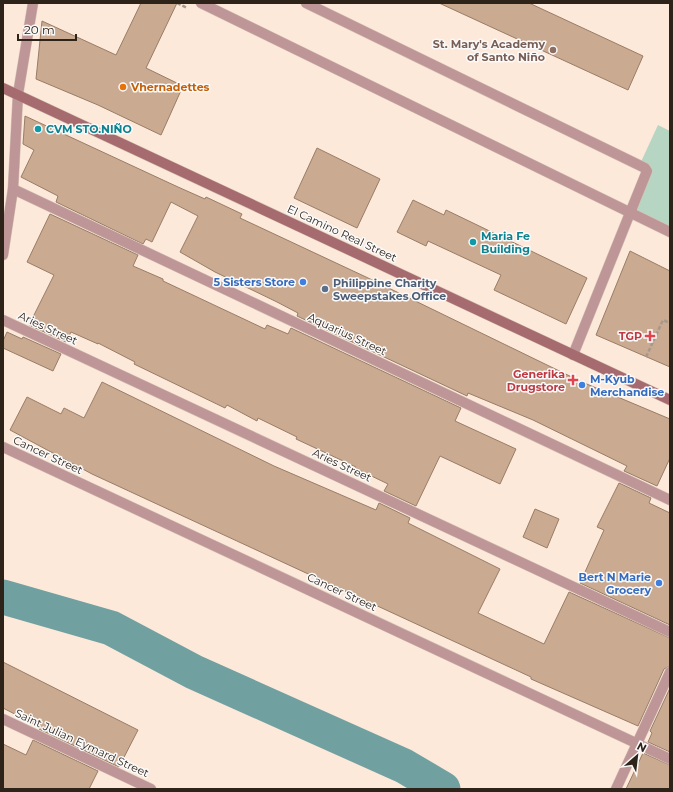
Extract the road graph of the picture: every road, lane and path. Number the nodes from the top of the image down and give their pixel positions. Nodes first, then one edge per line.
1 (33, 3) edge
2 (177, 3) edge
3 (201, 3) edge
4 (306, 3) edge
5 (191, 10) dead end
6 (3, 88) edge
7 (18, 94) junction
8 (13, 190) junction
9 (630, 213) junction
10 (670, 232) edge
11 (3, 255) edge
12 (3, 320) edge
13 (670, 323) edge
14 (573, 355) junction
15 (646, 357) dead end
16 (670, 400) edge
17 (3, 447) edge
18 (670, 500) edge
19 (670, 632) edge
20 (670, 672) edge
21 (3, 719) edge
22 (636, 744) junction
23 (670, 759) edge
24 (151, 789) edge
25 (616, 789) edge

1 - 7 street
2 - 5 path
3 - 9 street
4 - 9 street
6 - 7 street, El Camino Real Street
7 - 8 street
7 - 14 street, El Camino Real Street
8 - 11 street
8 - 18 street, Aquarius Street
9 - 10 street
9 - 14 street
12 - 19 street, Aries Street
13 - 15 path
14 - 16 street, El Camino Real Street
17 - 22 street, Cancer Street
20 - 22 street
21 - 24 street, Saint Julian Eymard Street
22 - 23 street, Cancer Street
22 - 25 street

